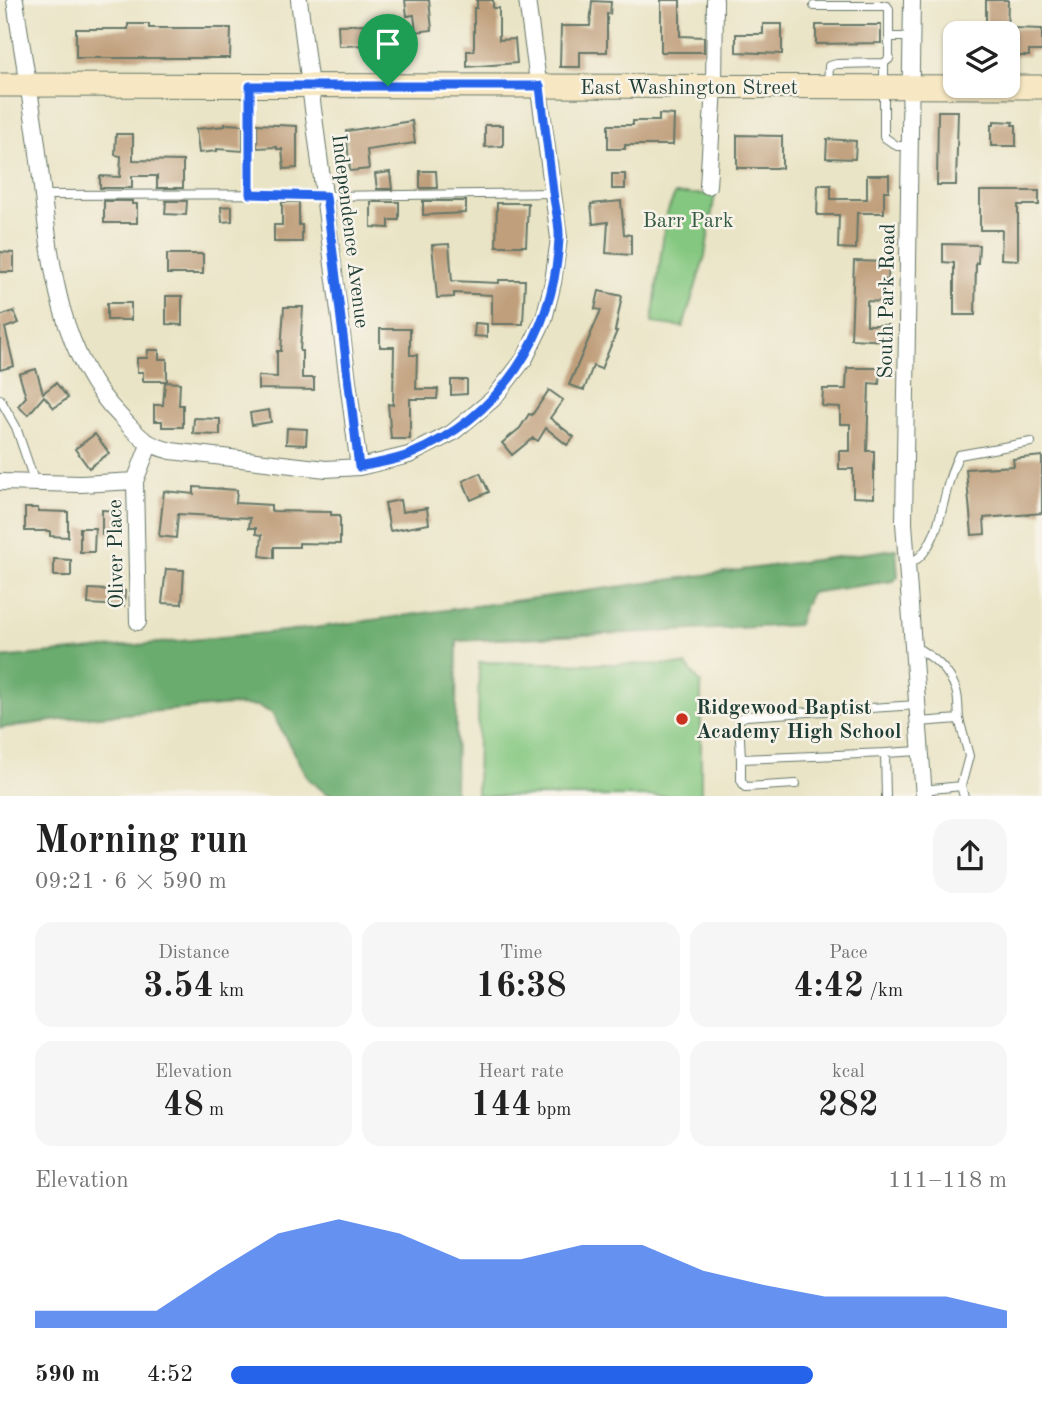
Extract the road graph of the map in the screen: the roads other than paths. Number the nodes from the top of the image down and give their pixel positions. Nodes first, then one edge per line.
1 (15, 0) edge
2 (299, 0) edge
3 (527, 0) edge
4 (715, 0) edge
5 (912, 0) edge
6 (814, 6) dead end
7 (889, 37) junction
8 (911, 37) junction
9 (884, 63) junction
10 (0, 85) edge
11 (29, 85) junction
12 (250, 86) junction
13 (312, 86) junction
14 (540, 86) junction
15 (714, 87) junction
16 (1042, 87) edge
17 (828, 88) junction
18 (884, 88) junction
19 (911, 88) junction
20 (909, 146) junction
21 (708, 186) dead end
22 (250, 194) junction
23 (553, 194) junction
24 (44, 195) junction
25 (326, 196) junction
26 (0, 400) edge
27 (1031, 442) dead end
28 (149, 445) junction
29 (359, 467) junction
30 (135, 481) junction
31 (0, 482) edge
32 (35, 483) junction
33 (907, 566) junction
34 (138, 622) dead end
35 (913, 646) junction
36 (917, 705) junction
37 (959, 719) junction
38 (918, 722) junction
39 (920, 751) junction
40 (885, 753) junction
41 (741, 759) junction
42 (796, 784) dead end
43 (961, 786) junction
44 (924, 793) edge
45 (886, 796) edge
46 (964, 796) edge

1 - 11 street
2 - 13 street, Independence Avenue
3 - 14 street
4 - 15 street
5 - 8 street, South Park Road
6 - 7 lane
7 - 8 lane
7 - 9 lane
8 - 19 street, South Park Road
9 - 17 lane
9 - 18 lane
10 - 11 street, East Washington Street
11 - 12 street, East Washington Street
11 - 24 street
12 - 13 street, East Washington Street
12 - 22 lane
13 - 14 street, East Washington Street
13 - 25 street, Independence Avenue
14 - 15 street, East Washington Street
14 - 23 street
15 - 17 street, East Washington Street
15 - 21 street
16 - 19 street, East Washington Street
17 - 18 street, East Washington Street
18 - 19 street, East Washington Street
18 - 20 lane
19 - 20 street, South Park Road
20 - 33 street, South Park Road
22 - 24 lane
22 - 25 lane
23 - 25 lane
23 - 29 street
24 - 28 street
25 - 29 street, Independence Avenue
26 - 32 lane
27 - 33 lane
28 - 29 street
28 - 30 street, Oliver Place
30 - 32 street
30 - 34 street, Oliver Place
31 - 32 street
33 - 35 street, South Park Road
35 - 36 street, South Park Road
35 - 37 lane
36 - 38 street, South Park Road
36 - 41 lane
37 - 38 lane
37 - 43 lane
38 - 39 street, South Park Road
39 - 40 lane
39 - 44 street, South Park Road
40 - 41 lane
40 - 45 lane
41 - 42 lane
43 - 44 lane
43 - 46 lane

